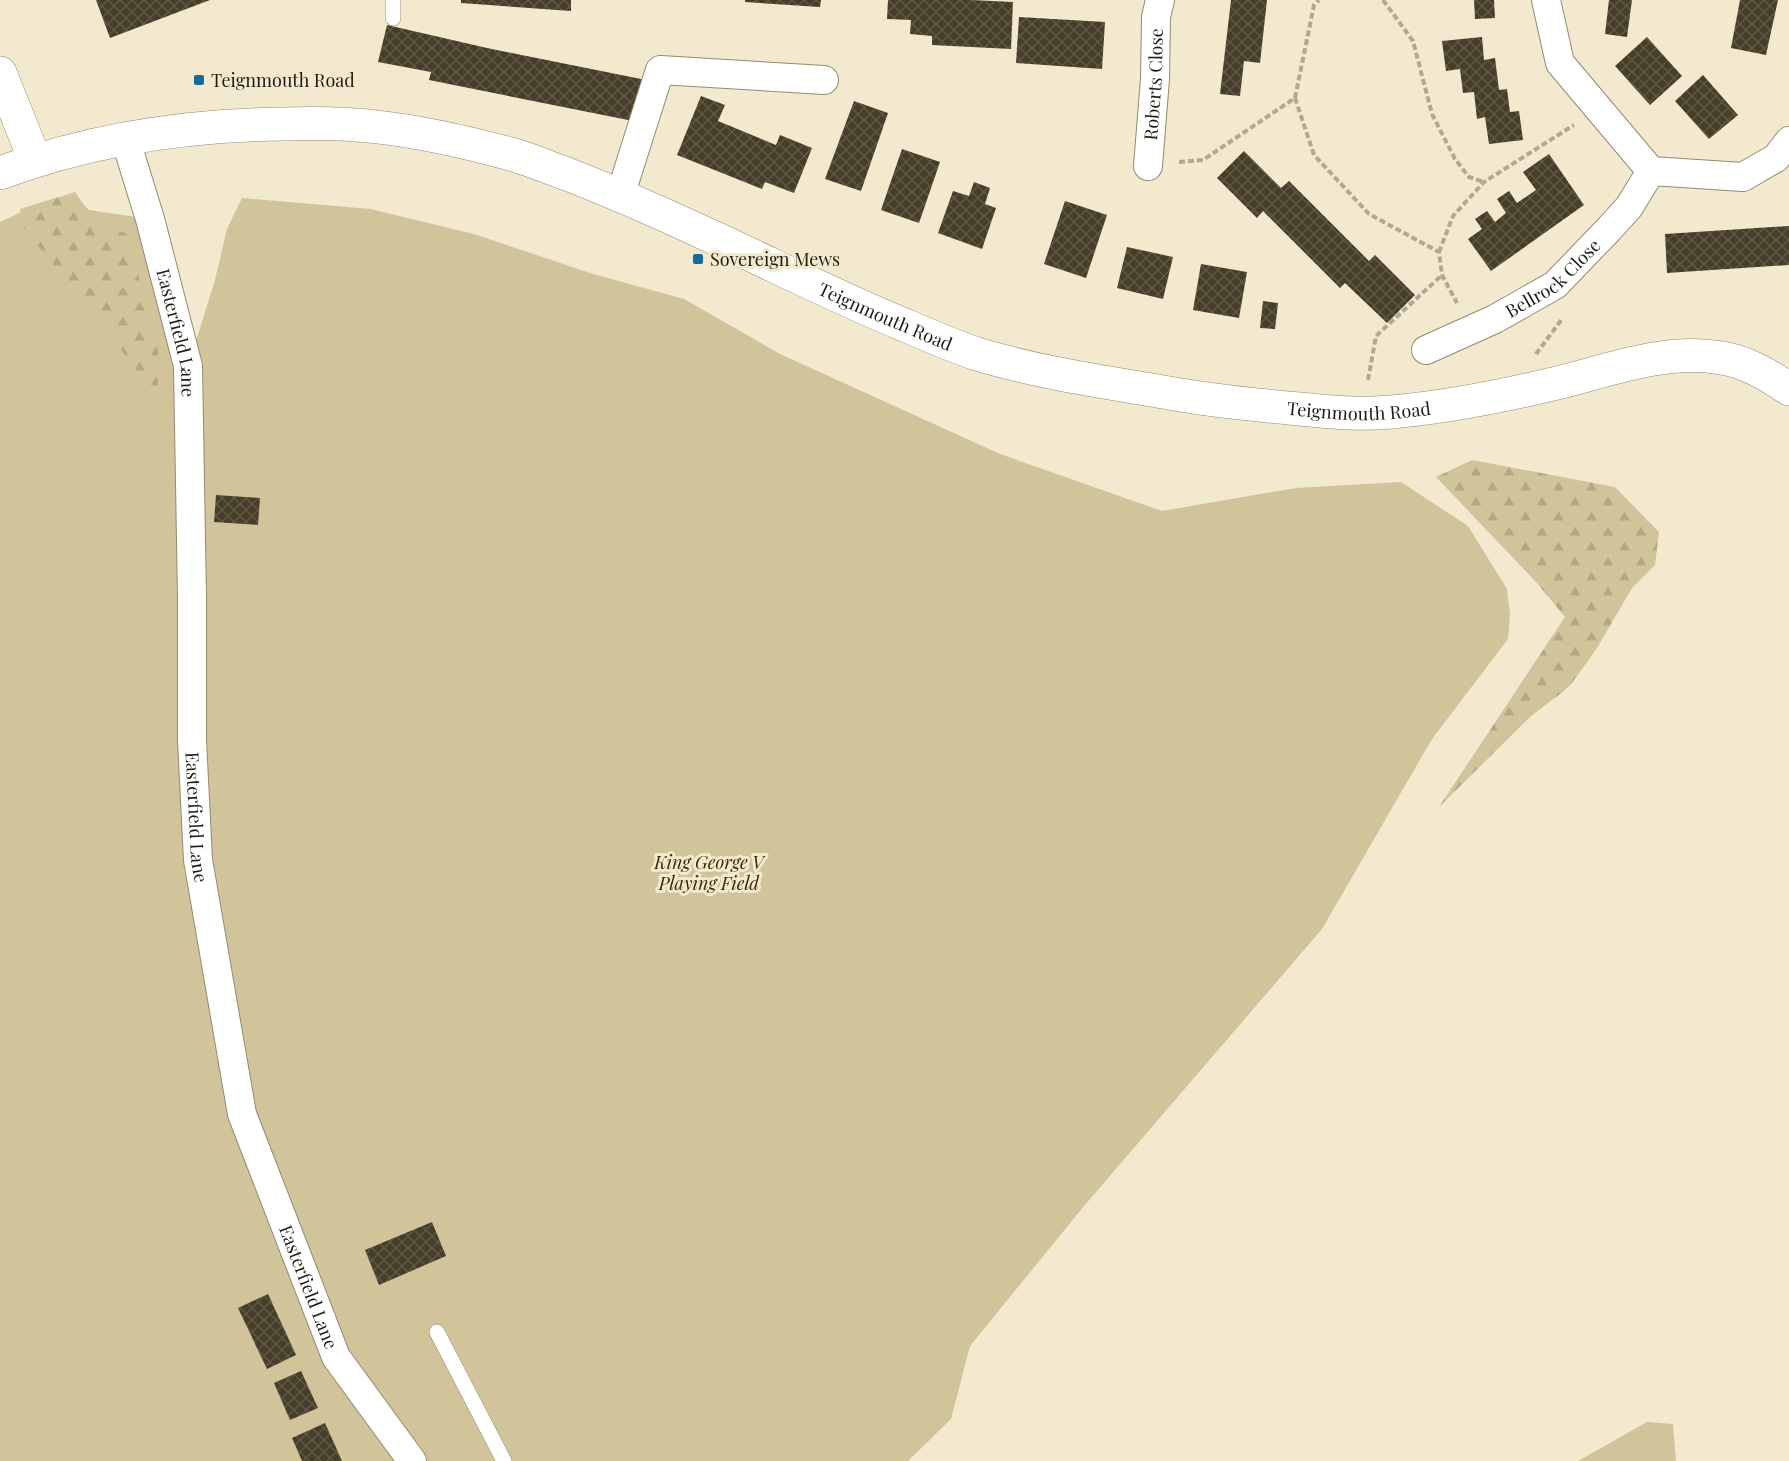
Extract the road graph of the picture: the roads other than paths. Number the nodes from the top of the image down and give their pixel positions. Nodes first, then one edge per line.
1 (393, 0) edge
2 (1160, 0) edge
3 (1546, 0) edge
4 (393, 18) dead end
5 (0, 73) edge
6 (824, 80) dead end
7 (125, 138) junction
8 (1789, 141) edge
9 (35, 160) junction
10 (1148, 166) road end
11 (1651, 171) junction
12 (0, 173) edge
13 (620, 196) junction
14 (1426, 350) dead end
15 (1789, 389) edge
16 (436, 1332) dead end
17 (412, 1461) edge
18 (504, 1461) edge

1 - 4 lane
2 - 10 street, Roberts Close
3 - 11 street
5 - 9 main road
6 - 13 street
7 - 9 main road, Teignmouth Road
7 - 13 main road, Teignmouth Road
7 - 17 street, Easterfield Lane
8 - 11 street
9 - 12 main road, Teignmouth Road
11 - 14 street, Bellrock Close
13 - 15 main road, Teignmouth Road
16 - 18 lane

